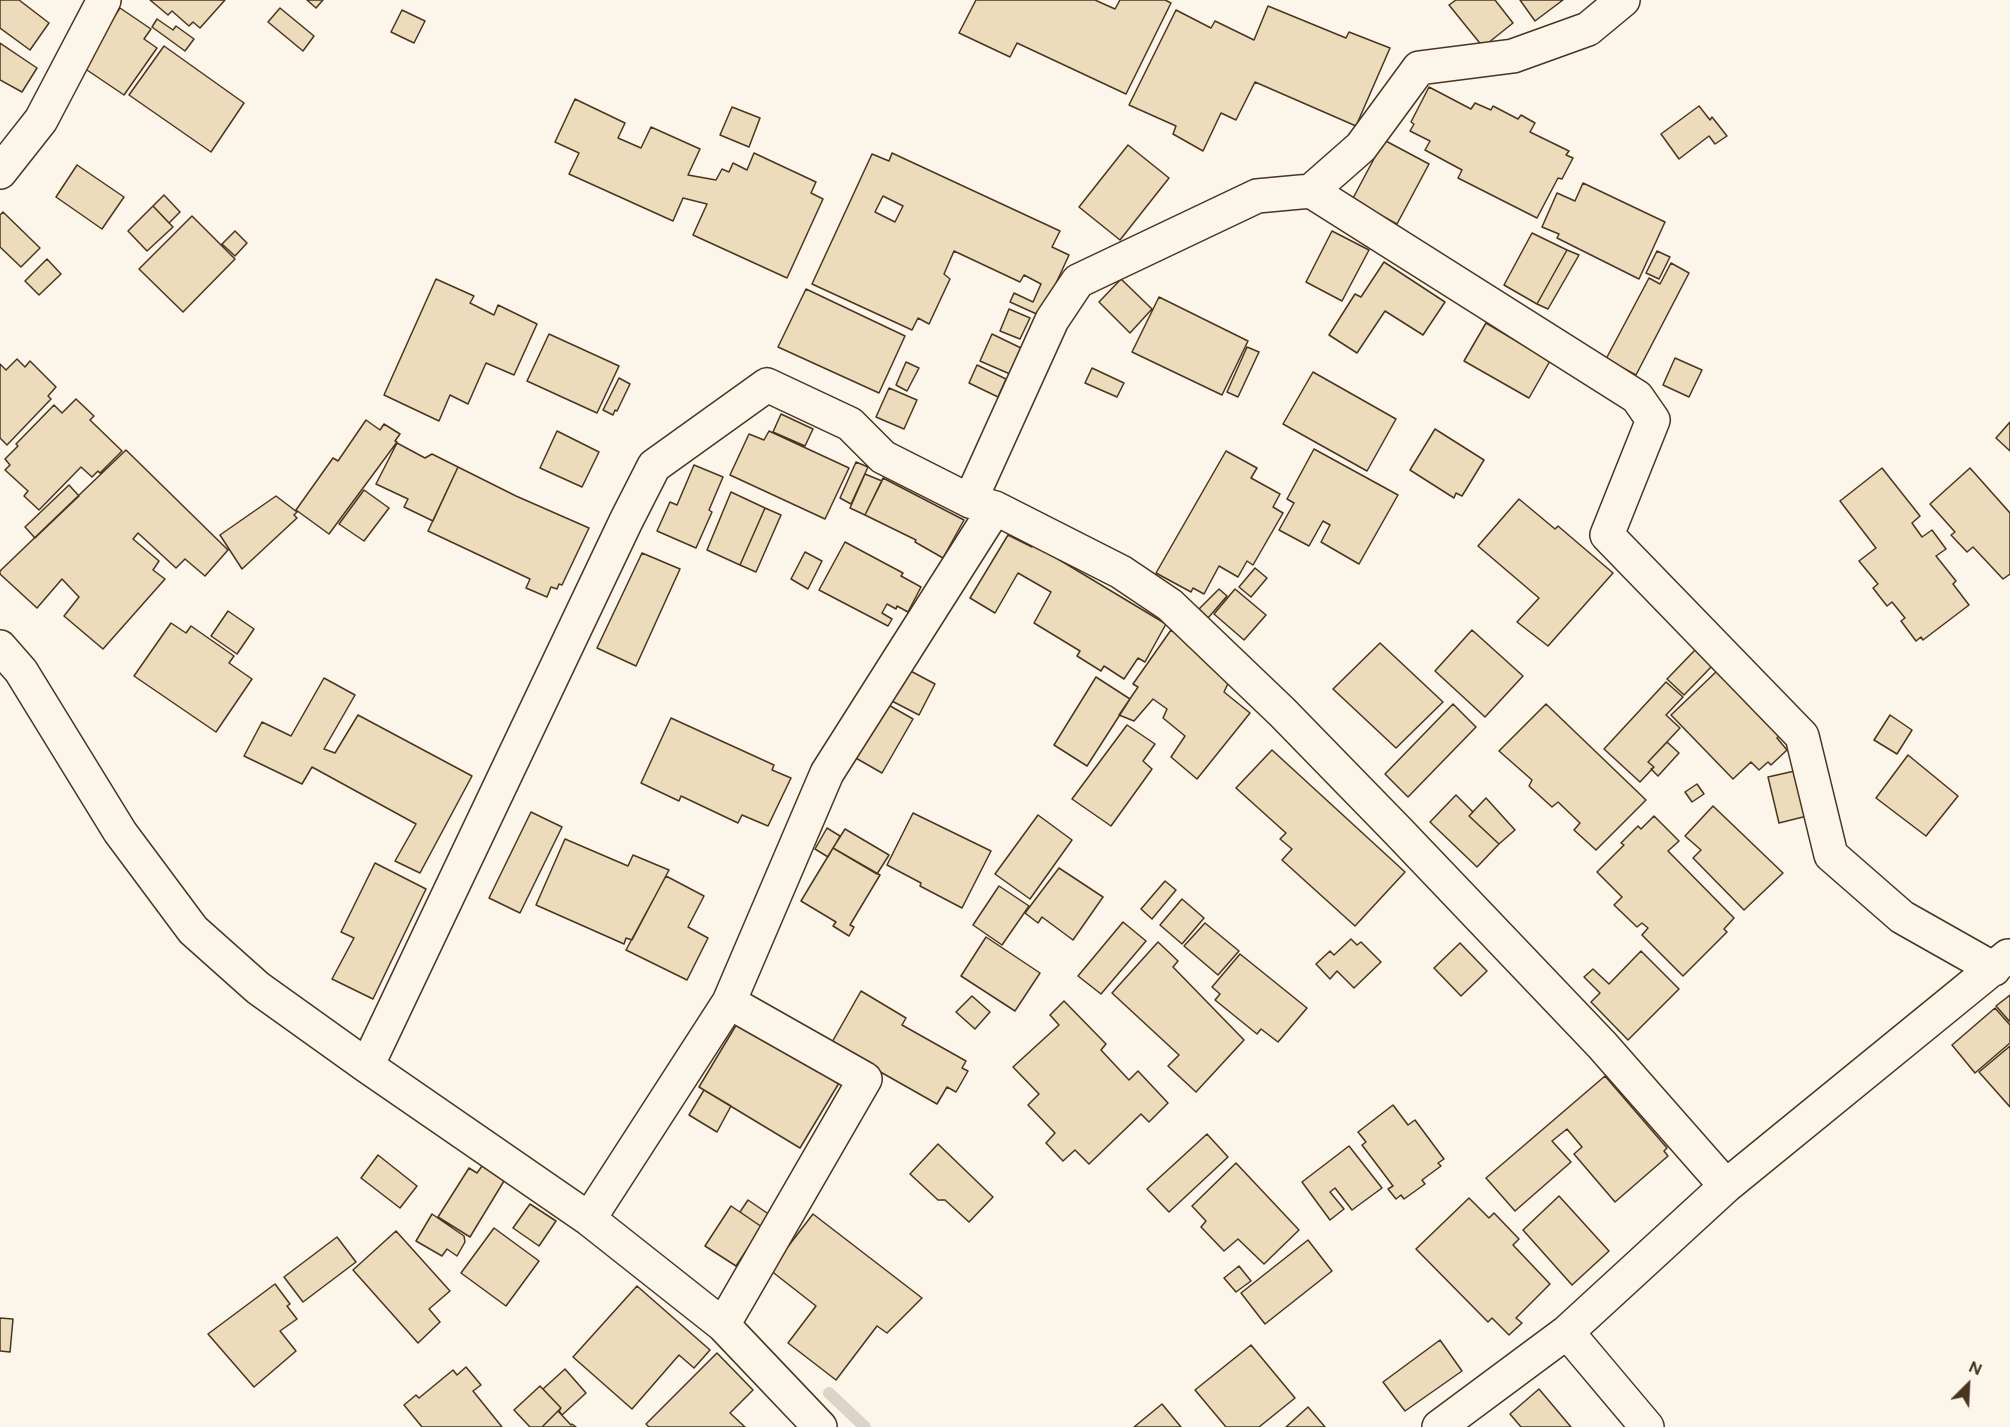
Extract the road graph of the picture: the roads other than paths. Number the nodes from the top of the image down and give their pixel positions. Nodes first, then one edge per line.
1 (104, 0) edge
2 (1623, 0) edge
3 (0, 172) edge
4 (1311, 191) junction
5 (982, 505) junction
6 (0, 646) edge
7 (2002, 962) edge
8 (729, 1002) junction
9 (367, 1066) junction
10 (1726, 1186) junction
11 (589, 1219) junction
12 (723, 1325) junction
13 (1567, 1332) junction
14 (820, 1427) edge
15 (1439, 1427) edge
16 (1647, 1427) edge

1 - 3 street
2 - 4 street
4 - 5 street
4 - 7 street
5 - 8 street
5 - 9 street
5 - 10 street
6 - 9 street
7 - 10 street
8 - 11 street
8 - 12 street
9 - 11 street
10 - 13 street
11 - 12 street
12 - 14 street
13 - 15 street
13 - 16 street

